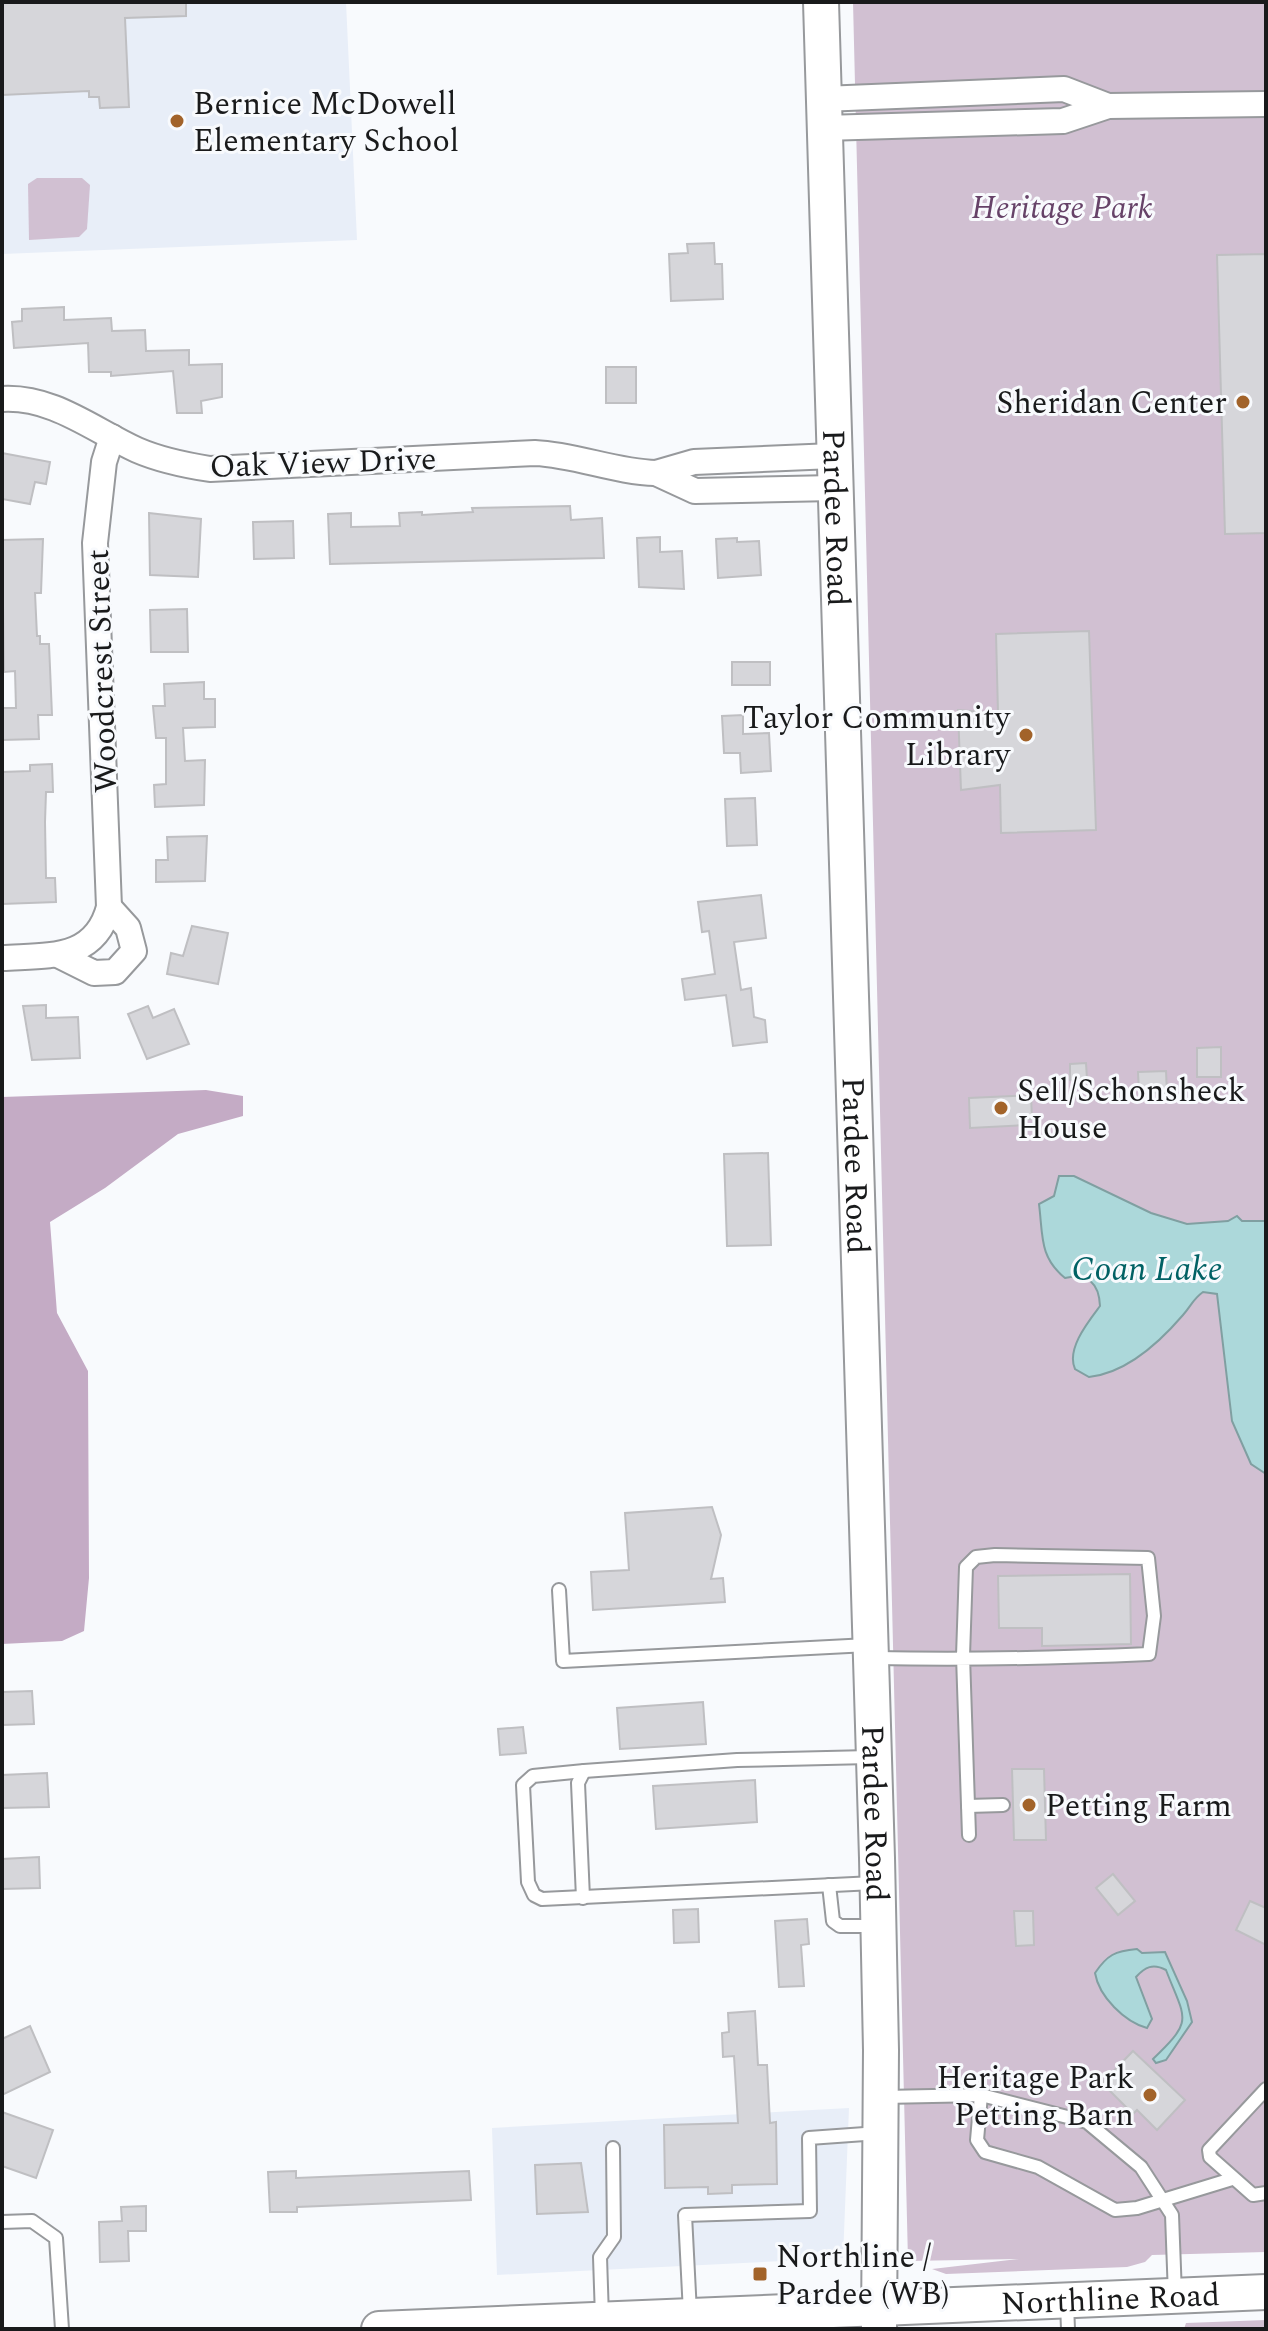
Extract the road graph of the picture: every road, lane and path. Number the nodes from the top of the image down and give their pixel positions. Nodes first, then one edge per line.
1 (821, 2) edge
2 (1258, 101) edge
3 (824, 114) junction
4 (2, 399) edge
5 (112, 437) junction
6 (834, 472) junction
7 (109, 907) junction
8 (58, 955) junction
9 (2, 958) edge
10 (559, 1590) dead end
11 (870, 1652) junction
12 (963, 1656) junction
13 (873, 1757) junction
14 (584, 1771) junction
15 (1003, 1805) dead end
16 (968, 1806) junction
17 (969, 1835) dead end
18 (878, 1883) junction
19 (829, 1885) junction
20 (583, 1898) junction
21 (879, 1926) junction
22 (1266, 2089) edge
23 (981, 2095) junction
24 (881, 2097) junction
25 (881, 2133) junction
26 (613, 2148) dead end
27 (1232, 2179) junction
28 (1266, 2193) edge
29 (1161, 2198) junction
30 (2, 2222) edge
31 (1266, 2292) edge
32 (1175, 2296) junction
33 (1067, 2314) edge
34 (690, 2316) junction
35 (880, 2319) edge
36 (602, 2320) junction
37 (530, 2326) edge
38 (62, 2329) edge
39 (379, 2329) edge

1 - 3 main road, Pardee Road
2 - 3 street
3 - 6 main road, Pardee Road
4 - 5 street, Oak View Drive
5 - 6 street, Oak View Drive
5 - 7 street, Woodcrest Street
6 - 11 main road, Pardee Road
7 - 8 street
7 - 8 street
8 - 9 street
10 - 11 lane
11 - 12 lane
11 - 13 main road, Pardee Road
12 - 12 lane
12 - 16 lane
13 - 14 lane
13 - 18 main road, Pardee Road
14 - 20 lane
14 - 20 lane
15 - 16 lane
16 - 17 lane
18 - 19 lane
18 - 21 main road, Pardee Road
19 - 20 lane
19 - 21 lane
21 - 24 main road, Pardee Road
22 - 27 lane
23 - 24 lane
23 - 29 lane
23 - 29 lane
24 - 25 main road, Pardee Road
25 - 34 lane
25 - 35 main road, Pardee Road
26 - 36 lane
27 - 28 lane
27 - 29 lane
29 - 32 lane
30 - 38 lane
31 - 32 main road, Northline Road
32 - 33 main road, Northline Road
33 - 35 main road, Northline Road
34 - 35 main road, Northline Road
34 - 36 main road, Northline Road
36 - 37 main road, Northline Road
37 - 39 main road, Northline Road

